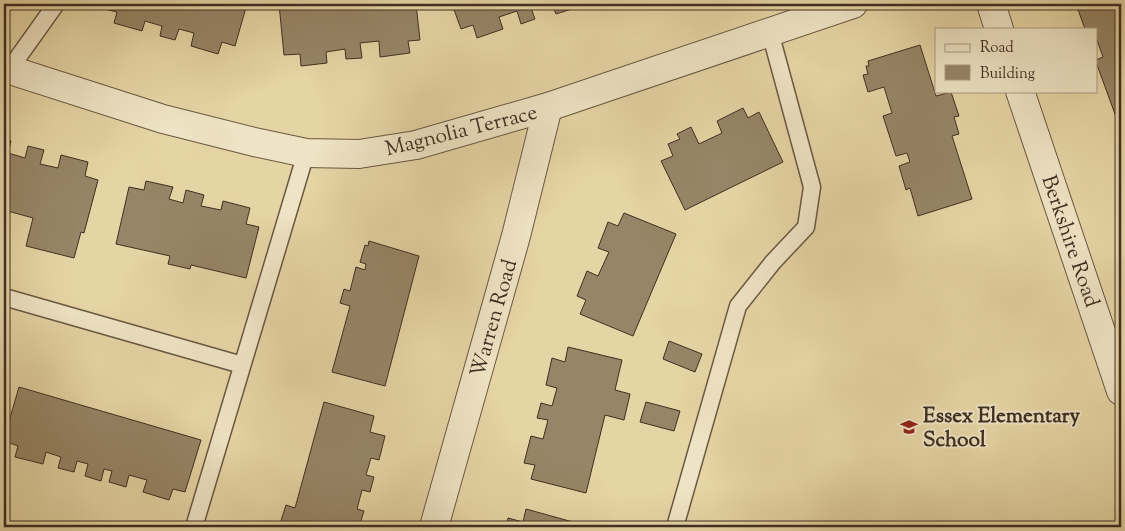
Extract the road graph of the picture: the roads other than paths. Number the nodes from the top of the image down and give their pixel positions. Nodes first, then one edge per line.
1 (56, 4) edge
2 (853, 4) edge
3 (991, 4) edge
4 (999, 28) edge
5 (770, 32) junction
6 (6, 69) edge
7 (1020, 92) edge
8 (548, 107) junction
9 (306, 153) junction
10 (4, 297) edge
11 (242, 364) junction
12 (1121, 390) edge
13 (194, 527) edge
14 (434, 527) edge
15 (675, 527) edge

1 - 6 lane
2 - 5 street, Magnolia Terrace
3 - 4 street
5 - 8 street, Magnolia Terrace
5 - 15 lane
6 - 9 street, Magnolia Terrace
7 - 12 street, Berkshire Road
8 - 9 street, Magnolia Terrace
8 - 14 street, Warren Road
9 - 11 lane
10 - 11 lane
11 - 13 lane

